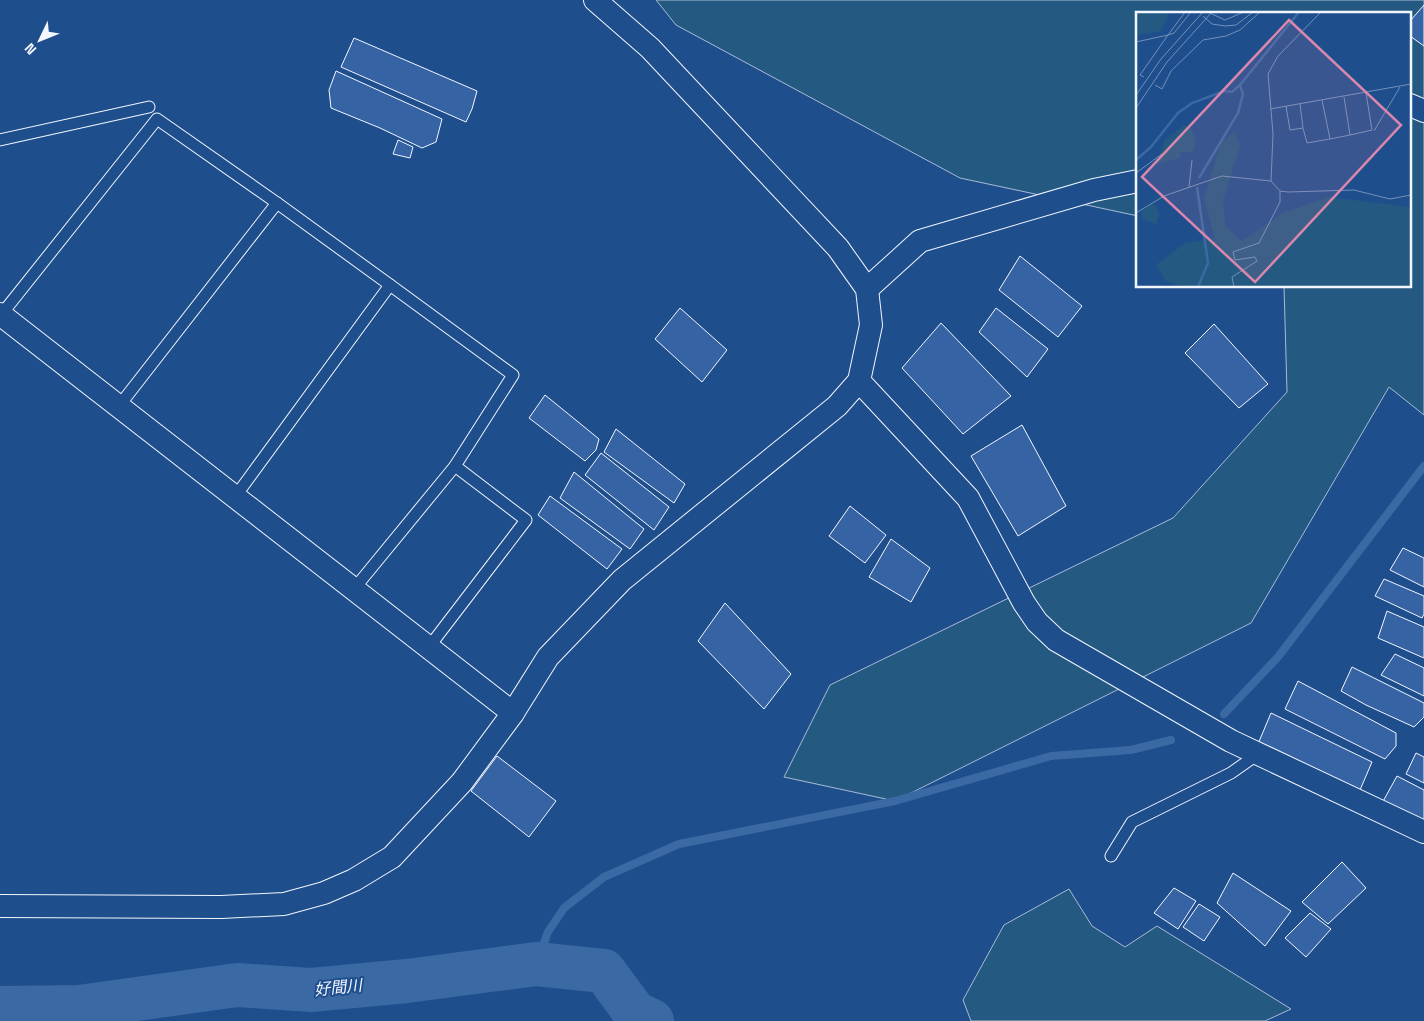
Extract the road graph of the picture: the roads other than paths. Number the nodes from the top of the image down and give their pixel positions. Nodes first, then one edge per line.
1 (595, 0) edge
2 (1412, 106) edge
3 (148, 107) dead end
4 (1424, 111) edge
5 (0, 140) edge
6 (1136, 181) edge
7 (277, 203) junction
8 (390, 286) junction
9 (867, 289) junction
10 (1, 314) edge
11 (859, 381) junction
12 (119, 406) junction
13 (455, 466) junction
14 (235, 497) junction
15 (354, 589) junction
16 (428, 647) junction
17 (513, 713) junction
18 (1258, 754) junction
19 (1424, 832) edge
20 (1111, 856) dead end
21 (0, 906) edge

1 - 9 street
2 - 4 street
3 - 5 lane
6 - 9 street
7 - 8 lane
7 - 10 lane
7 - 12 lane
8 - 13 lane
8 - 14 lane
9 - 11 street
10 - 12 street
11 - 17 street
11 - 18 street
12 - 14 street
13 - 15 lane
13 - 16 lane
14 - 15 street
15 - 16 street
16 - 17 street
17 - 21 street
18 - 19 street
18 - 20 lane

